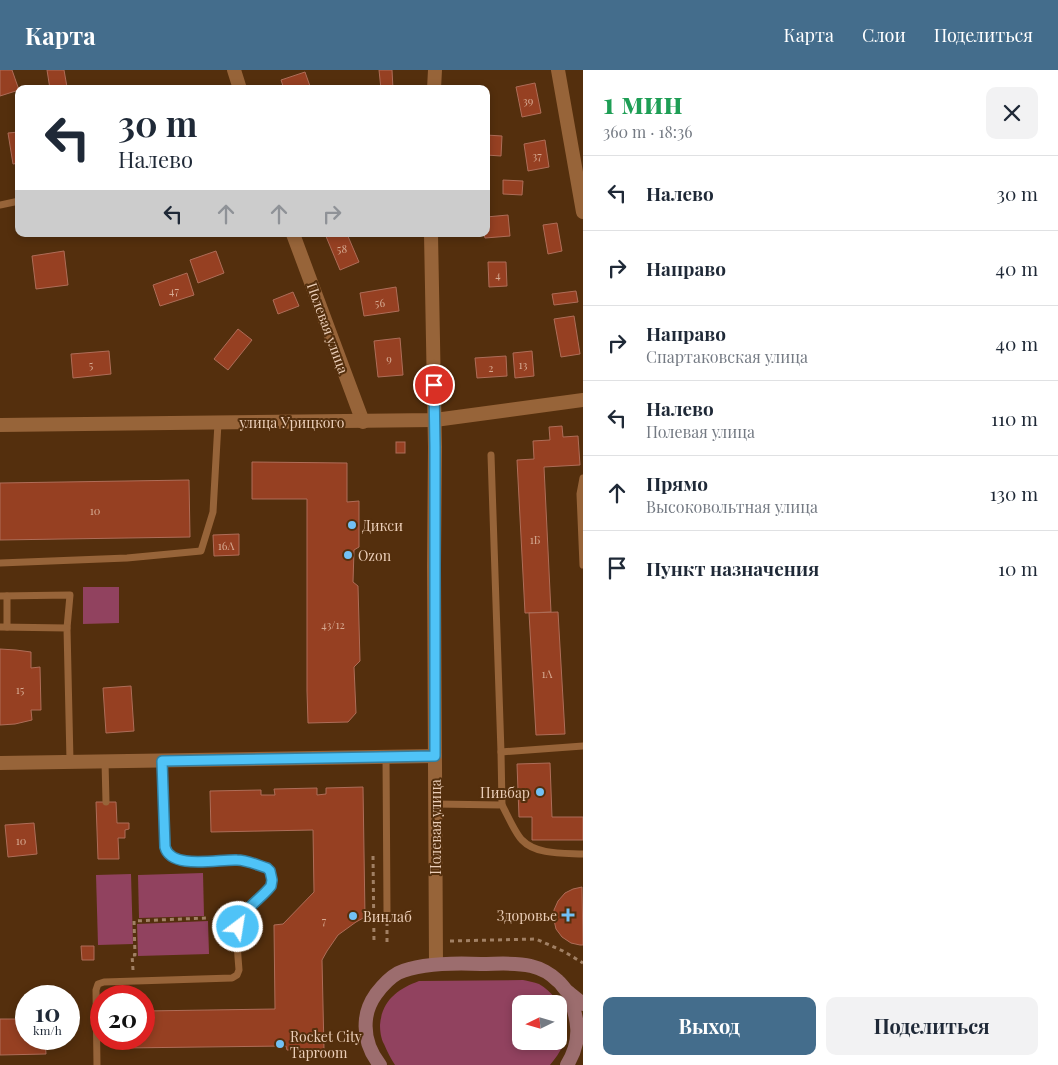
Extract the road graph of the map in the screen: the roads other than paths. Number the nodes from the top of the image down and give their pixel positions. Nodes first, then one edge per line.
1 (234, 70) edge
2 (434, 70) edge
3 (558, 70) edge
4 (239, 85) edge
5 (434, 85) edge
6 (15, 202) edge
7 (0, 205) edge
8 (583, 212) edge
9 (294, 237) edge
10 (432, 237) edge
11 (583, 400) edge
12 (435, 420) junction
13 (363, 422) junction
14 (218, 423) junction
15 (0, 425) edge
16 (491, 456) dead end
17 (583, 478) edge
18 (0, 563) edge
19 (583, 565) edge
20 (4, 596) edge
21 (3, 627) edge
22 (67, 628) junction
23 (583, 746) edge
24 (501, 752) junction
25 (435, 756) junction
26 (386, 757) junction
27 (70, 761) junction
28 (105, 761) junction
29 (162, 761) junction
30 (0, 763) edge
31 (106, 802) dead end
32 (435, 804) junction
33 (502, 805) junction
34 (583, 854) edge
35 (387, 912) road end
36 (436, 964) junction
37 (568, 992) junction
38 (583, 1004) edge
39 (367, 1043) junction
40 (97, 1065) edge
41 (366, 1065) edge
42 (380, 1065) edge
43 (567, 1065) edge

1 - 4 street
2 - 5 street
3 - 8 street
6 - 7 lane
9 - 13 street, Полевая улица
10 - 12 street, Полевая улица
11 - 12 street, улица Урицкого
12 - 13 street, улица Урицкого
12 - 25 street, Полевая улица
13 - 14 street, улица Урицкого
14 - 15 street, улица Урицкого
14 - 18 lane
16 - 24 lane
17 - 19 lane
20 - 21 lane
20 - 22 lane
21 - 22 lane
22 - 27 lane
23 - 24 lane
24 - 33 lane
25 - 26 street
25 - 32 street, Полевая улица
26 - 29 street
26 - 35 lane
27 - 28 street
27 - 30 street
28 - 29 street
28 - 31 lane
29 - 40 lane
32 - 33 lane
32 - 36 street, Полевая улица
33 - 34 lane
36 - 37 main road
36 - 39 main road
37 - 38 main road
37 - 43 main road
39 - 41 main road
39 - 42 main road

